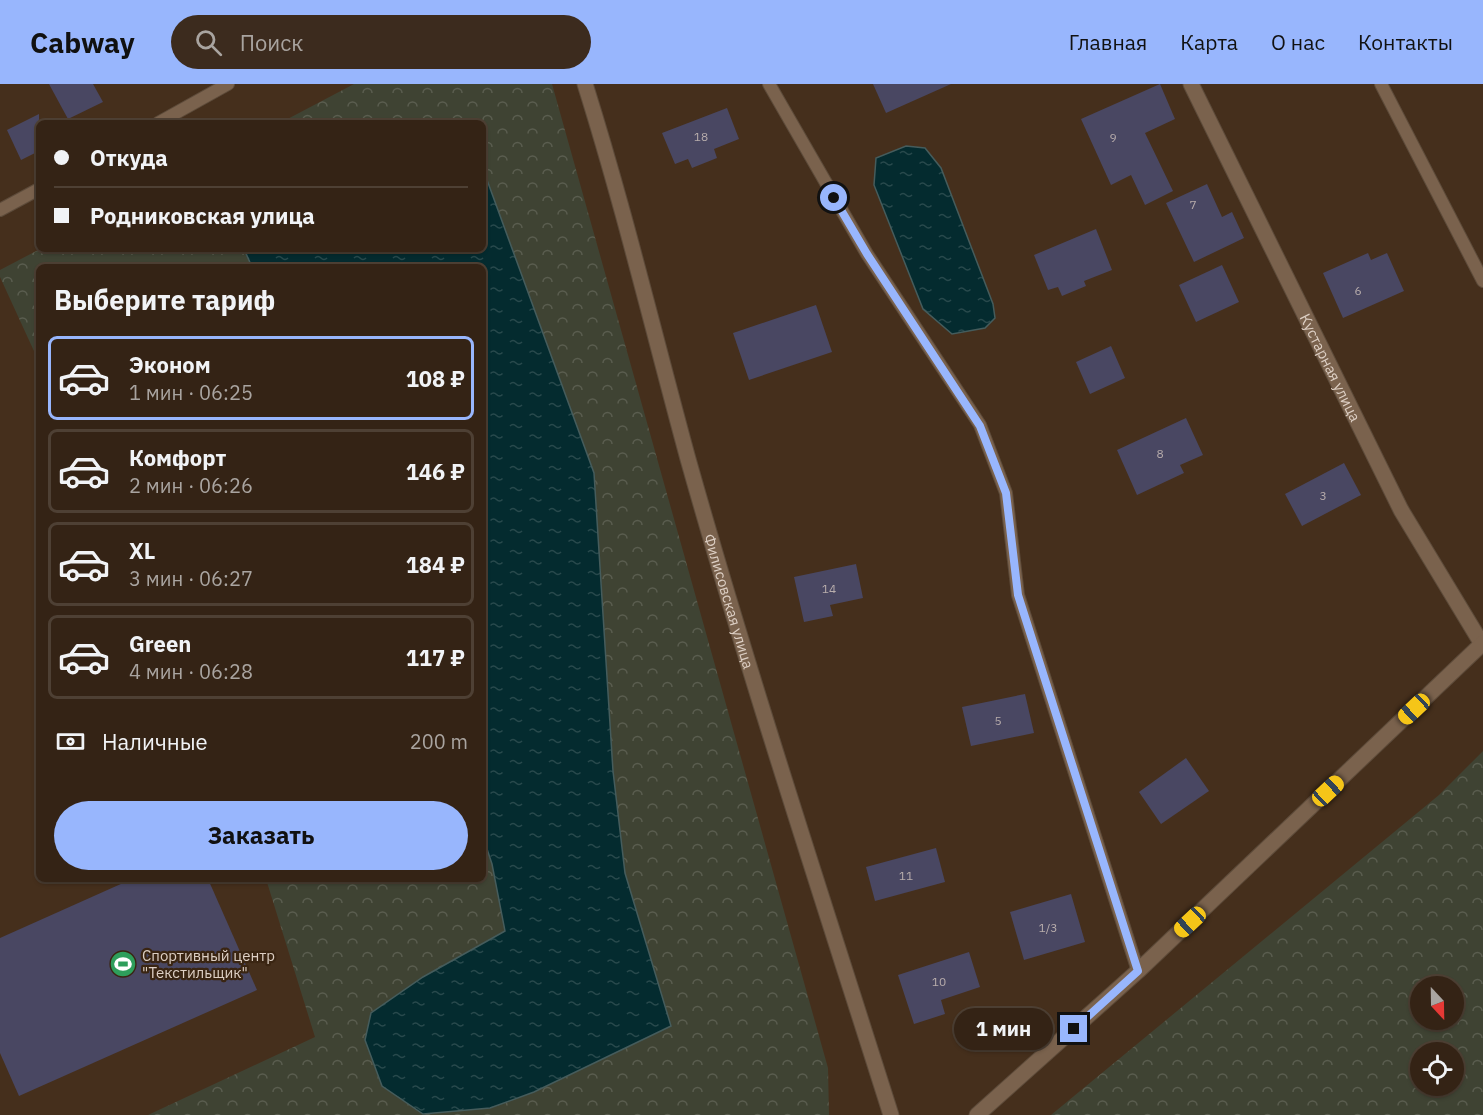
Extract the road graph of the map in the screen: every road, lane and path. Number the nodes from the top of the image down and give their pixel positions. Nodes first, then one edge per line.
1 (228, 84) edge
2 (585, 84) edge
3 (769, 84) edge
4 (1191, 84) edge
5 (1381, 84) edge
6 (163, 120) edge
7 (36, 191) edge
8 (0, 210) edge
9 (1483, 281) edge
10 (1483, 644) edge
11 (1138, 971) junction
12 (891, 1115) edge
13 (977, 1115) edge

1 - 6 lane
2 - 12 street, Филисовская улица
3 - 11 lane
4 - 10 street, Кустарная улица
5 - 9 lane
7 - 8 lane
10 - 11 street
11 - 13 street

